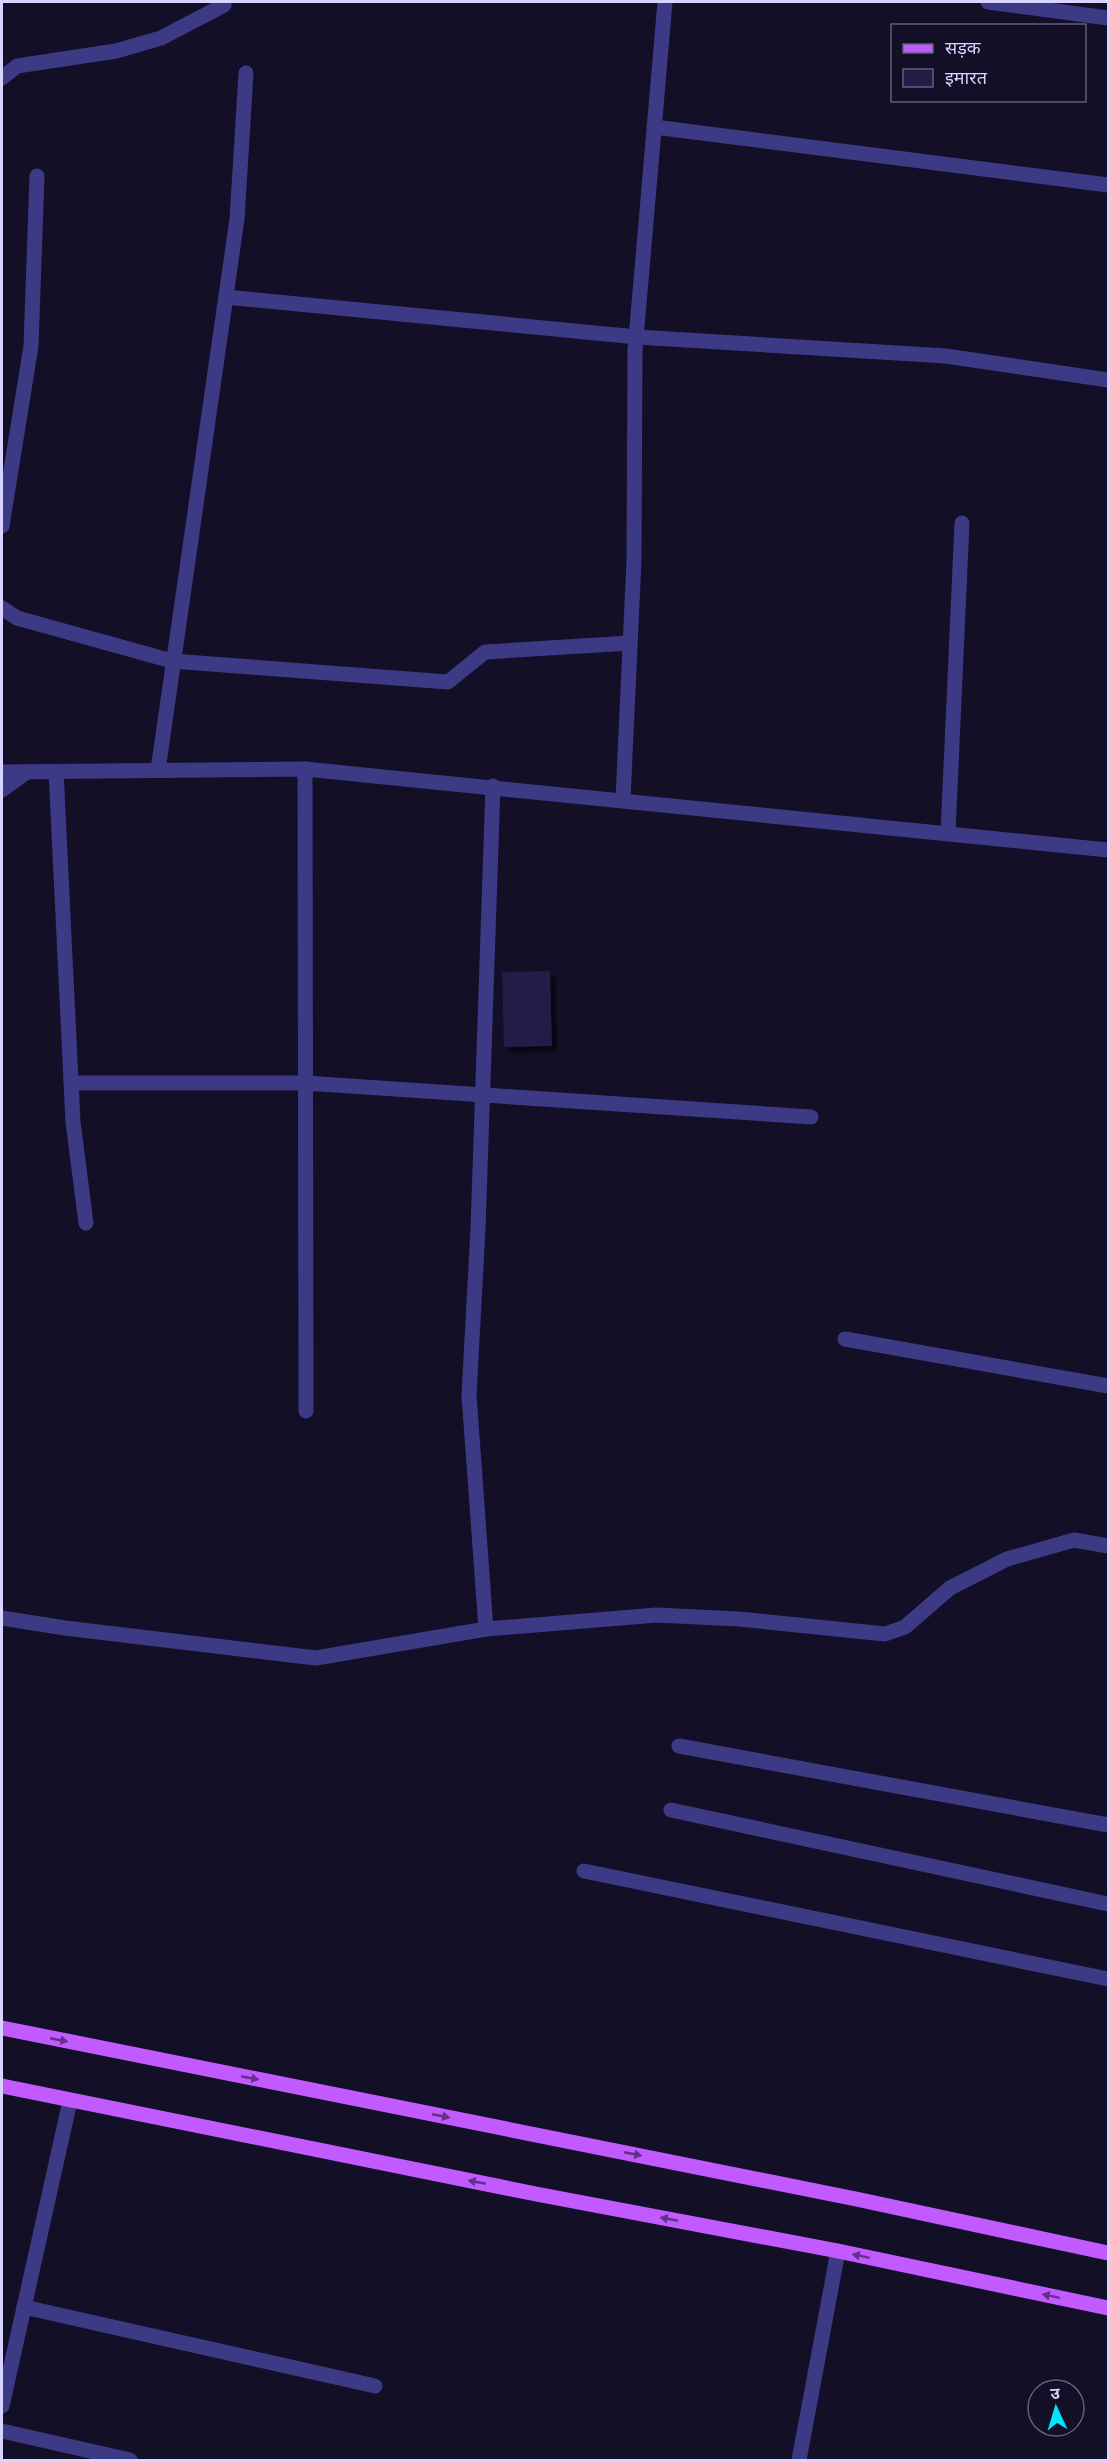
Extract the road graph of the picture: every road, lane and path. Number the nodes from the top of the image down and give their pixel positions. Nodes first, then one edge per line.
1 (665, 2) edge
2 (988, 2) edge
3 (224, 3) edge
4 (1108, 18) edge
5 (2, 64) edge
6 (17, 66) junction
7 (246, 73) dead end
8 (2, 78) edge
9 (654, 127) junction
10 (37, 176) dead end
11 (1108, 185) edge
12 (226, 297) junction
13 (637, 337) junction
14 (1108, 381) edge
15 (962, 523) dead end
16 (2, 526) edge
17 (2, 608) edge
18 (630, 643) junction
19 (172, 661) junction
20 (305, 769) junction
21 (158, 770) junction
22 (56, 771) junction
23 (2, 772) edge
24 (27, 772) junction
25 (493, 786) junction
26 (2, 790) edge
27 (623, 800) junction
28 (948, 833) junction
29 (1108, 849) edge
30 (71, 1083) junction
31 (305, 1083) junction
32 (483, 1094) junction
33 (811, 1117) dead end
34 (86, 1223) dead end
35 (845, 1339) dead end
36 (1108, 1386) edge
37 (306, 1411) dead end
38 (1107, 1540) edge
39 (2, 1618) edge
40 (486, 1629) junction
41 (679, 1746) dead end
42 (671, 1810) dead end
43 (1108, 1825) edge
44 (585, 1871) dead end
45 (1108, 1904) edge
46 (1108, 1979) edge
47 (2, 2028) edge
48 (2, 2085) edge
49 (70, 2101) junction
50 (838, 2251) junction
51 (1108, 2253) edge
52 (24, 2307) junction
53 (1108, 2308) edge
54 (375, 2386) dead end
55 (2, 2406) edge
56 (2, 2431) edge
57 (130, 2460) edge
58 (799, 2460) edge

1 - 9 street
2 - 4 street
3 - 6 street
5 - 6 street
6 - 8 street
7 - 12 street
9 - 11 street
9 - 13 street
10 - 16 street
12 - 13 street
12 - 19 street
13 - 14 street
13 - 18 street
15 - 28 street
17 - 19 street
18 - 19 street
18 - 27 street
19 - 21 street
20 - 21 street
20 - 25 street
20 - 31 street
21 - 22 street
22 - 24 street
22 - 30 street
23 - 24 street
24 - 26 street
25 - 27 street
25 - 32 street
27 - 28 street
28 - 29 street
30 - 31 street
30 - 34 street
31 - 32 street
31 - 37 street
32 - 33 street
32 - 40 street
35 - 36 street
38 - 40 street
39 - 40 street
41 - 43 street
42 - 45 street
44 - 46 street
47 -> 51 main road
48 - 49 main road
50 -> 49 main road
49 - 52 street
53 -> 50 main road
50 - 58 street
52 - 54 street
52 - 55 street
56 - 57 street

